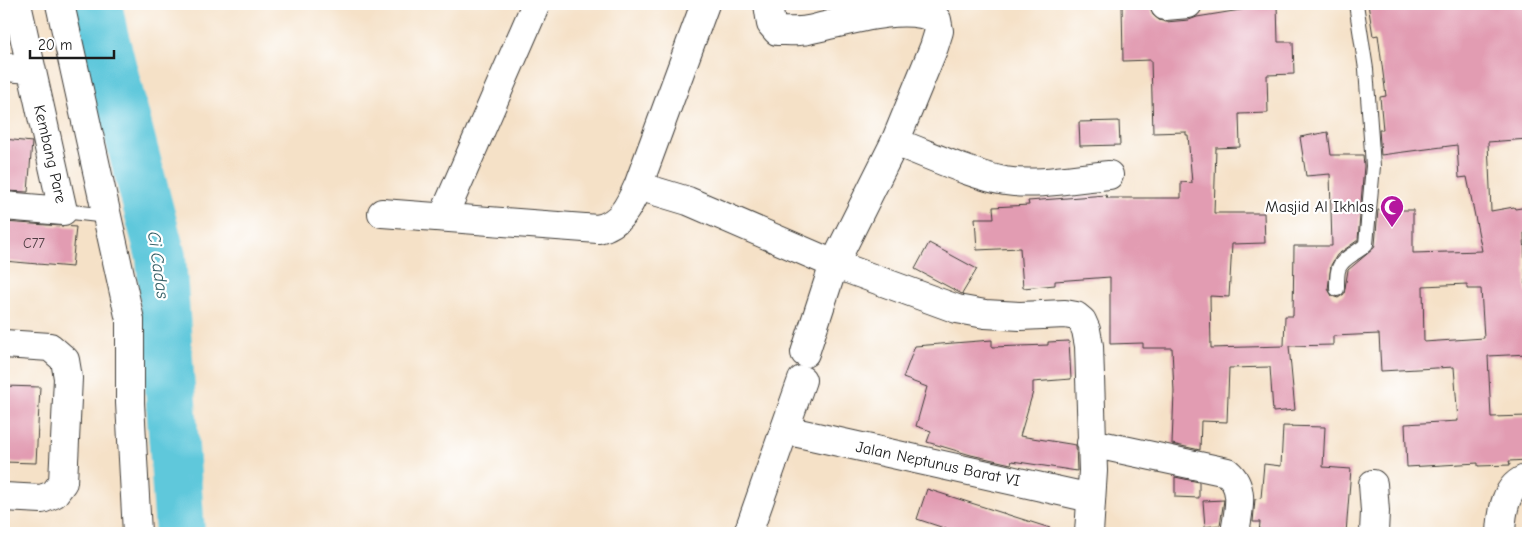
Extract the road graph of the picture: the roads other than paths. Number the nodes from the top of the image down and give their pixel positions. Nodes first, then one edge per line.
1 (17, 4) edge
2 (60, 4) edge
3 (536, 4) edge
4 (705, 4) edge
5 (768, 4) edge
6 (1356, 4) edge
7 (4, 67) edge
8 (31, 69) junction
9 (895, 142) junction
10 (1109, 175) dead end
11 (638, 186) junction
12 (4, 206) edge
13 (62, 211) junction
14 (382, 213) dead end
15 (107, 216) junction
16 (443, 217) junction
17 (834, 264) junction
18 (1337, 289) dead end
19 (4, 344) edge
20 (806, 352) dead end
21 (802, 380) dead end
22 (785, 430) junction
23 (1091, 443) junction
24 (1528, 478) edge
25 (1373, 484) dead end
26 (4, 497) edge
27 (1091, 498) junction
28 (137, 533) edge
29 (748, 533) edge
30 (1089, 533) edge
31 (1235, 533) edge
32 (1374, 533) edge
33 (1501, 533) edge

1 - 8 street, Kembang Pare
2 - 15 street
3 - 16 street
4 - 11 street
5 - 9 street
6 - 18 lane
7 - 8 street
8 - 13 street, Kembang Pare
9 - 10 street
9 - 17 street
11 - 16 street
11 - 17 street
12 - 13 street, Kembang Pare
13 - 15 lane
14 - 16 street
15 - 28 street
17 - 20 street
17 - 23 street
19 - 26 street
21 - 22 street
22 - 27 street, Jalan Neptunus Barat VI
22 - 29 street
23 - 27 street
23 - 31 street
24 - 33 street
25 - 32 street
27 - 30 street

